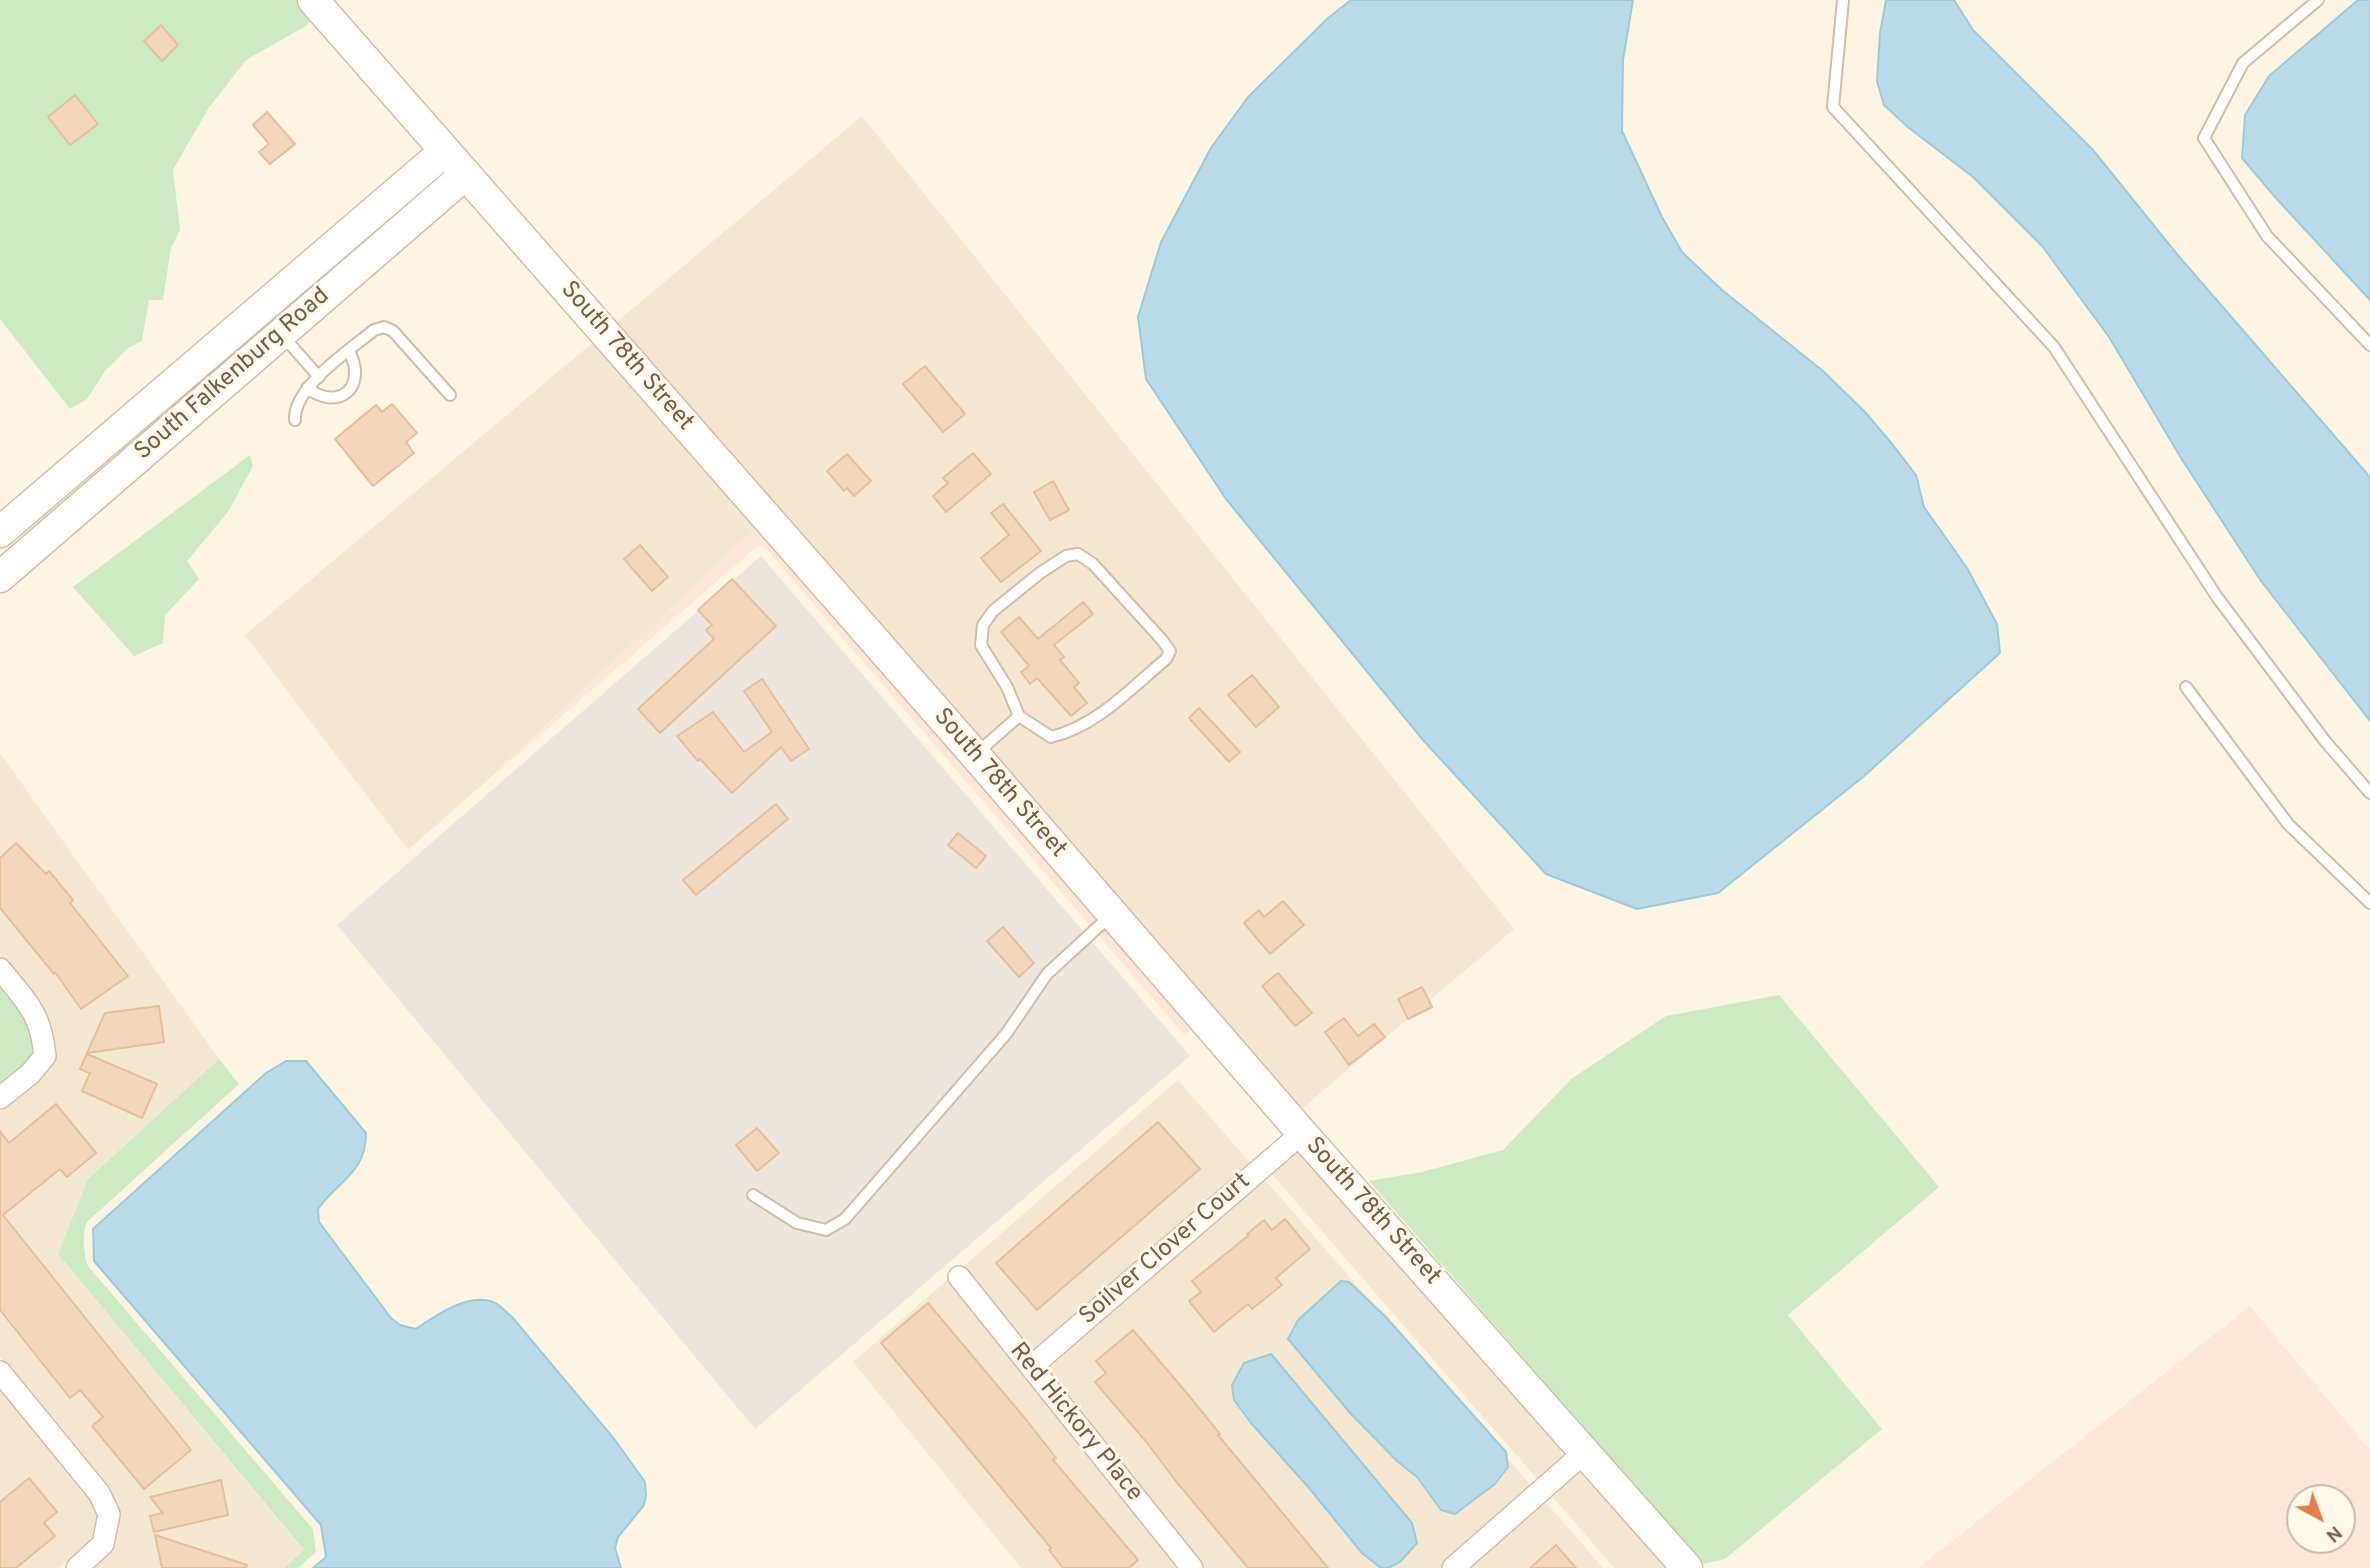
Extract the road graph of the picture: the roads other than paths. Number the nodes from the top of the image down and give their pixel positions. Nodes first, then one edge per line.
1 (313, 0) edge
2 (1843, 0) edge
3 (2318, 0) edge
4 (445, 151) junction
5 (466, 174) junction
6 (281, 334) junction
7 (2370, 345) edge
8 (349, 351) junction
9 (319, 377) junction
10 (307, 388) junction
11 (450, 396) dead end
12 (295, 420) dead end
13 (0, 532) edge
14 (0, 577) edge
15 (2186, 687) dead end
16 (1019, 716) junction
17 (975, 755) junction
18 (2370, 793) edge
19 (2370, 903) edge
20 (1112, 914) junction
21 (0, 969) edge
22 (0, 1098) edge
23 (1302, 1133) junction
24 (753, 1195) dead end
25 (959, 1277) dead end
26 (1031, 1367) junction
27 (0, 1372) edge
28 (1585, 1452) junction
29 (77, 1568) edge
30 (1192, 1568) edge
31 (1452, 1568) edge
32 (1686, 1568) edge

1 - 4 street, South 78th Street
2 - 18 lane
3 - 7 lane
4 - 5 street, South 78th Street
4 - 13 street, South Falkenburg Road
5 - 6 street, South Falkenburg Road
5 - 17 street, South 78th Street
6 - 9 lane
6 - 14 street, South Falkenburg Road
8 - 9 lane
8 - 10 lane
8 - 11 lane
9 - 10 lane
10 - 12 lane
15 - 19 lane
16 - 16 lane
16 - 17 lane
17 - 20 street, South 78th Street
20 - 23 street, South 78th Street
20 - 24 lane
21 - 22 street
23 - 26 street, Soilver Clover Court
23 - 28 street, South 78th Street
25 - 26 street, Red Hickory Place
26 - 30 street, Red Hickory Place
27 - 29 street
28 - 31 street
28 - 32 street, South 78th Street

